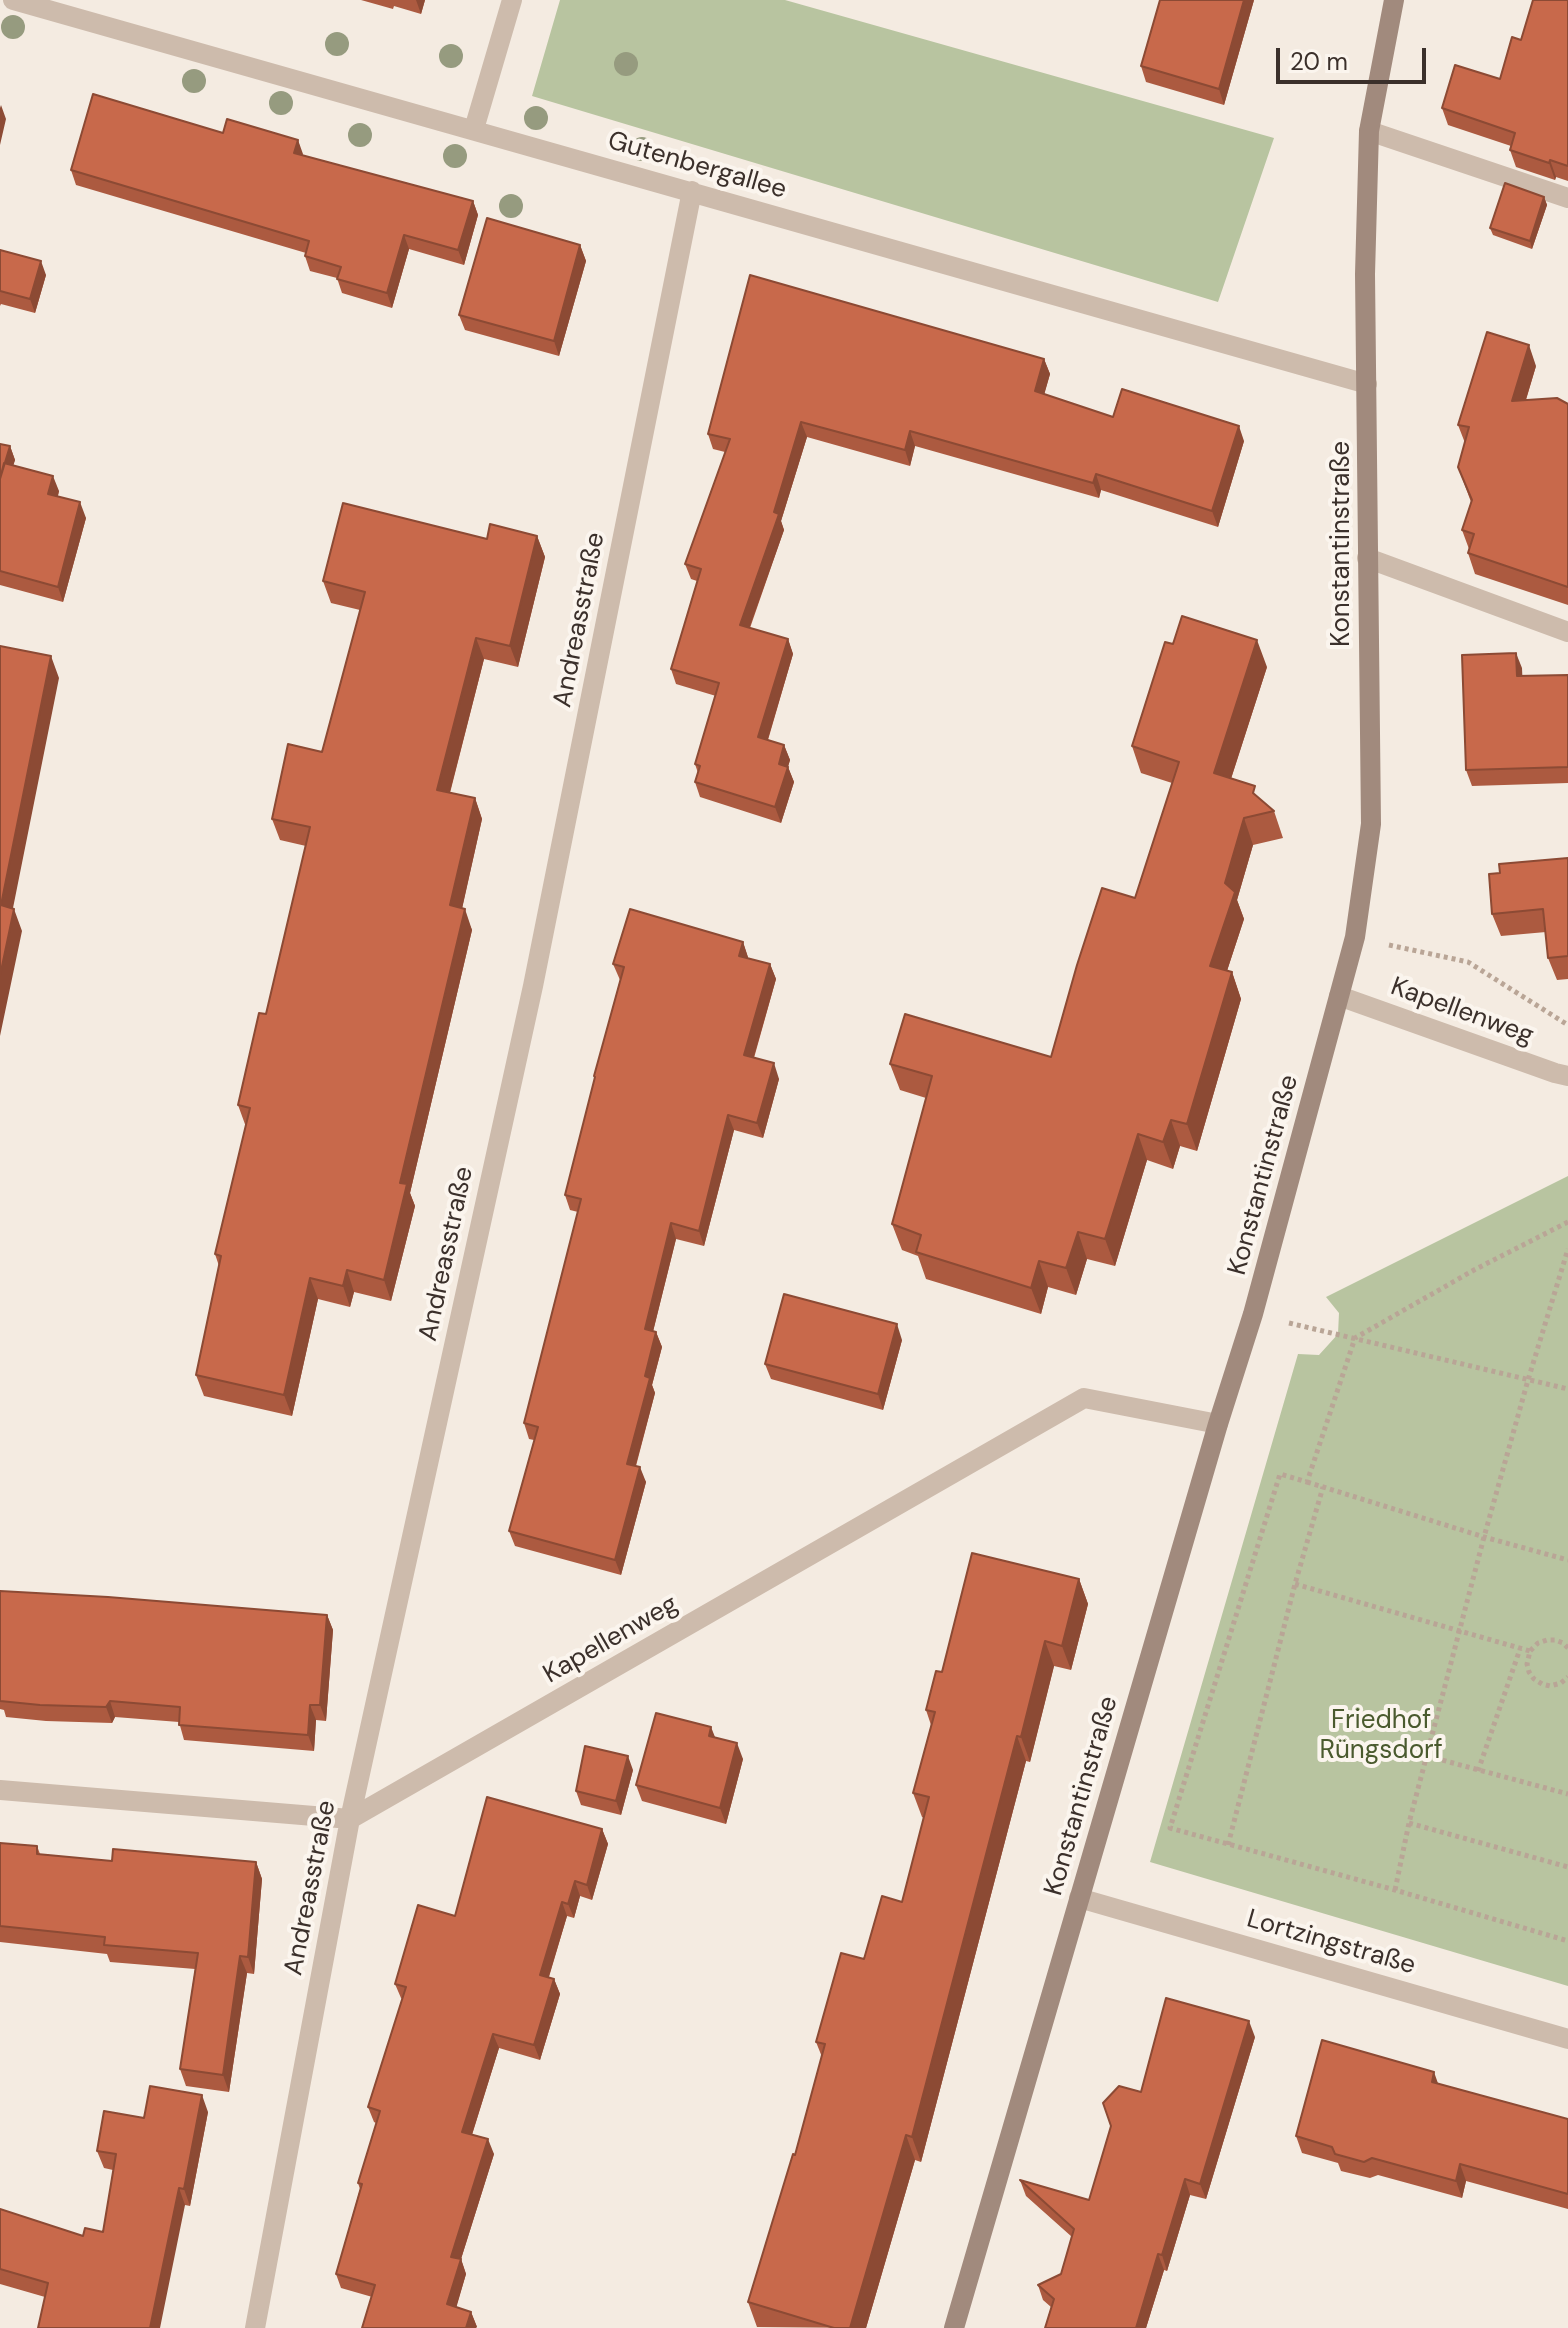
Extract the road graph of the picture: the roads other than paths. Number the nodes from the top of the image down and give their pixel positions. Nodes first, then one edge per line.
1 (13, 0) edge
2 (512, 0) edge
3 (1394, 0) edge
4 (474, 129) junction
5 (1369, 131) junction
6 (692, 191) junction
7 (1568, 198) edge
8 (1367, 384) junction
9 (1367, 558) junction
10 (1568, 632) edge
11 (1339, 996) junction
12 (1568, 1076) edge
13 (1218, 1424) junction
14 (0, 1790) edge
15 (350, 1819) junction
16 (1079, 1898) junction
17 (1568, 2039) edge
18 (255, 2328) edge
19 (954, 2328) edge

1 - 4 street, Gutenbergallee
2 - 4 street
3 - 5 main road, Konstantinstraße
4 - 6 street, Gutenbergallee
5 - 7 street
5 - 8 main road, Konstantinstraße
6 - 8 street, Gutenbergallee
6 - 15 street, Andreasstraße
8 - 9 main road, Konstantinstraße
9 - 10 street
9 - 11 main road, Konstantinstraße
11 - 12 street, Kapellenweg
11 - 13 main road, Konstantinstraße
13 - 15 street, Kapellenweg
13 - 16 main road, Konstantinstraße
14 - 15 street
15 - 18 street, Andreasstraße
16 - 17 street, Lortzingstraße
16 - 19 main road, Konstantinstraße

